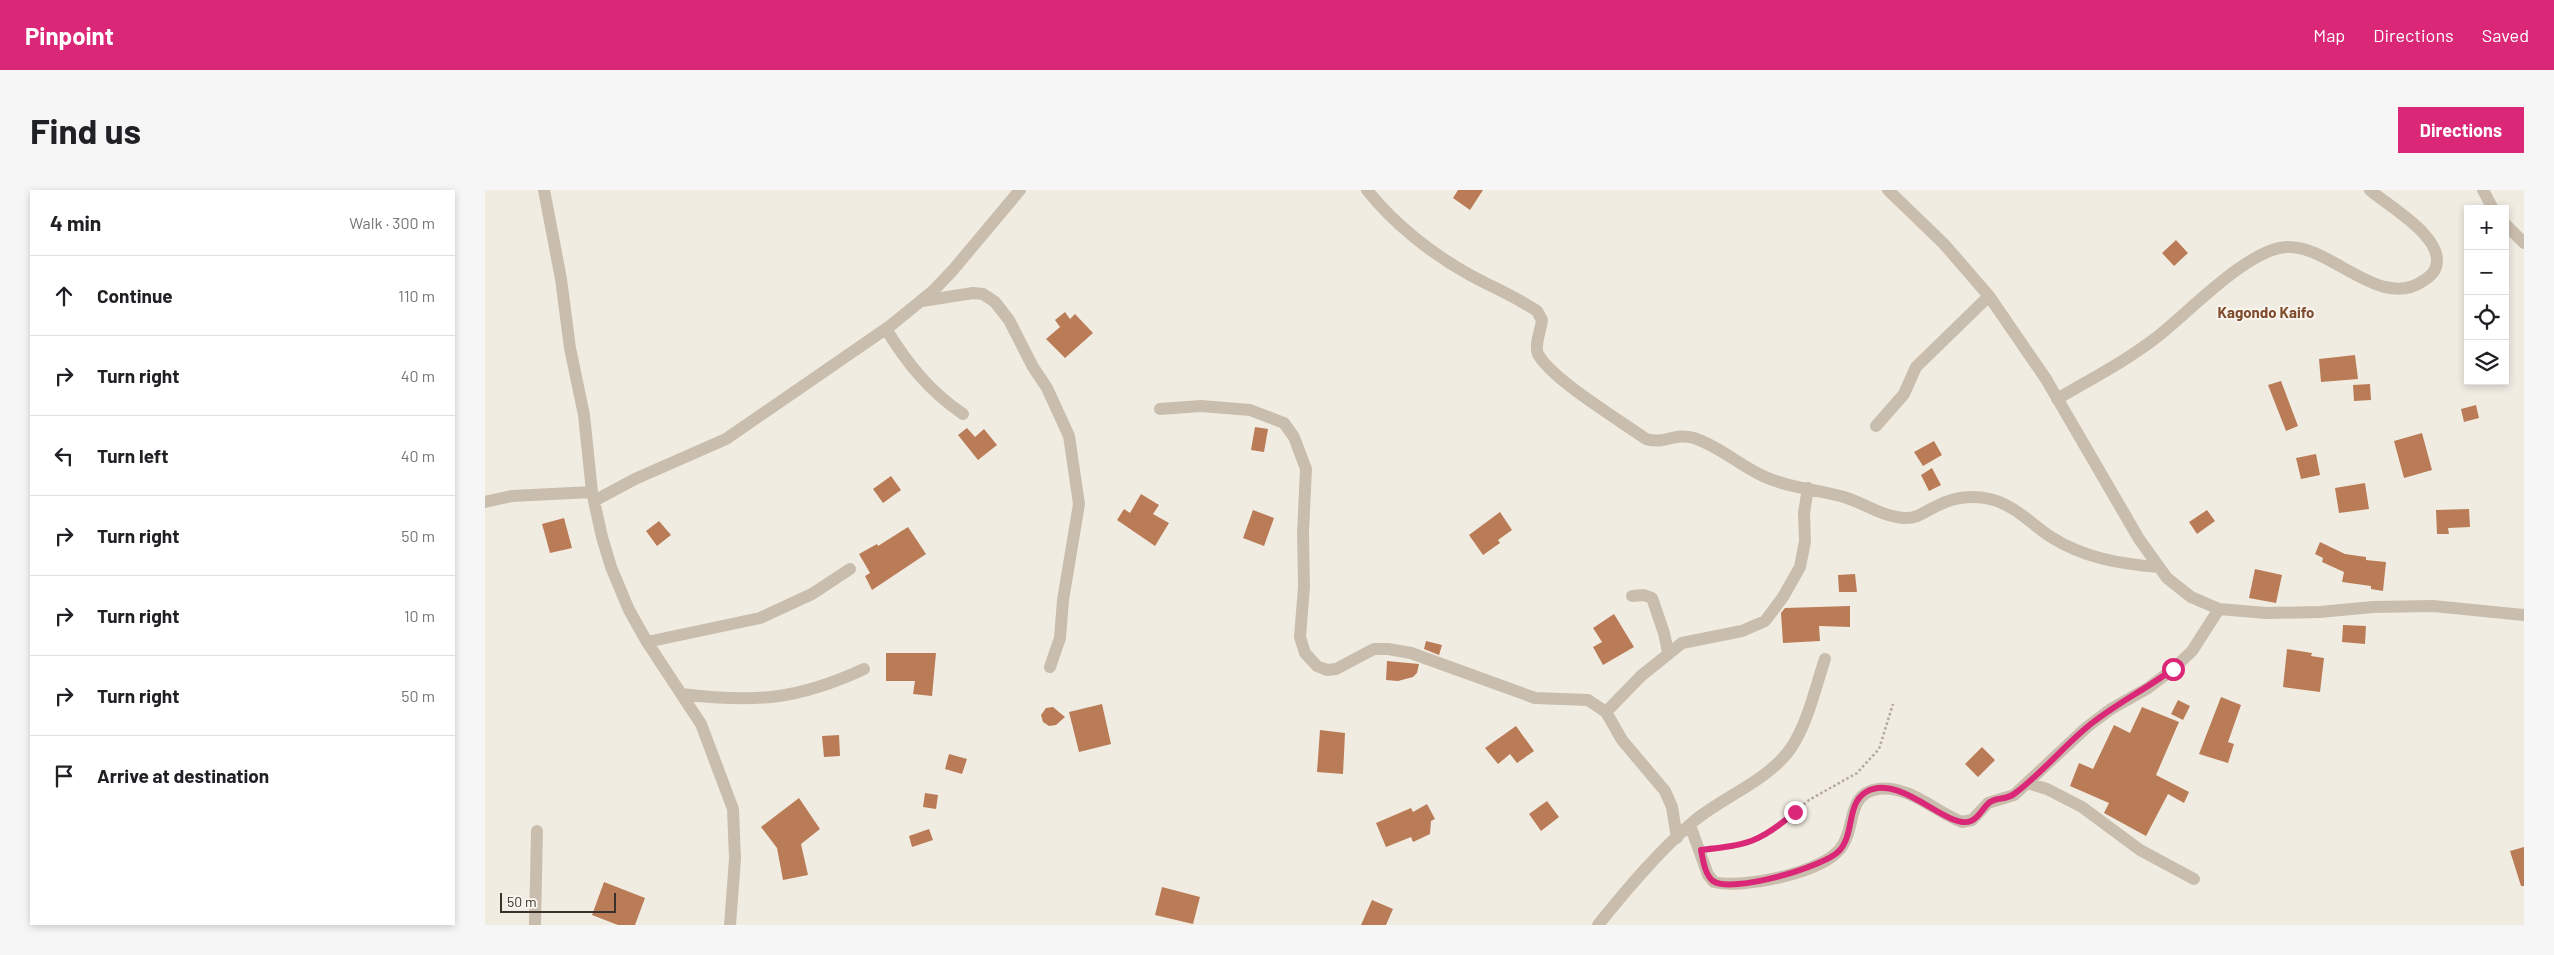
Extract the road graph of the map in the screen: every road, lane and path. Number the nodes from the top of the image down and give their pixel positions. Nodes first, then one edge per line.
1 (544, 190) edge
2 (1020, 190) edge
3 (1367, 190) edge
4 (1888, 190) edge
5 (2370, 190) edge
6 (2483, 190) edge
7 (2491, 205) edge
8 (2509, 228) edge
9 (2524, 243) edge
10 (1989, 296) junction
11 (920, 301) junction
12 (886, 329) junction
13 (2057, 399) junction
14 (1160, 409) dead end
15 (963, 414) dead end
16 (1876, 426) dead end
17 (1808, 488) junction
18 (593, 497) junction
19 (485, 502) edge
20 (2159, 567) junction
21 (850, 569) dead end
22 (1632, 596) dead end
23 (2219, 609) junction
24 (2524, 615) edge
25 (647, 642) junction
26 (1668, 652) junction
27 (1825, 659) dead end
28 (1050, 667) dead end
29 (864, 669) dead end
30 (681, 694) junction
31 (1893, 704) dead end
32 (1606, 712) junction
33 (2027, 783) junction
34 (1690, 825) junction
35 (537, 831) dead end
36 (1677, 838) junction
37 (1701, 850) junction
38 (2194, 879) dead end
39 (535, 925) edge
40 (730, 925) edge
41 (1598, 925) edge

1 - 18 street
2 - 11 street
3 - 17 street
4 - 10 street
5 - 13 street
6 - 7 street
8 - 9 street
10 - 13 street
10 - 16 street
11 - 12 street
11 - 28 street
12 - 15 street
12 - 18 street
13 - 20 street
14 - 32 street
17 - 20 street
17 - 26 street
18 - 19 street
18 - 25 street
20 - 23 street
21 - 25 street
22 - 26 street
23 - 24 street
23 - 33 street
25 - 30 street
26 - 32 street
27 - 34 street
29 - 30 street
30 - 40 street
31 - 37 path
32 - 36 street
33 - 37 street
33 - 38 street
34 - 36 street
34 - 37 street
35 - 39 street
36 - 41 street

